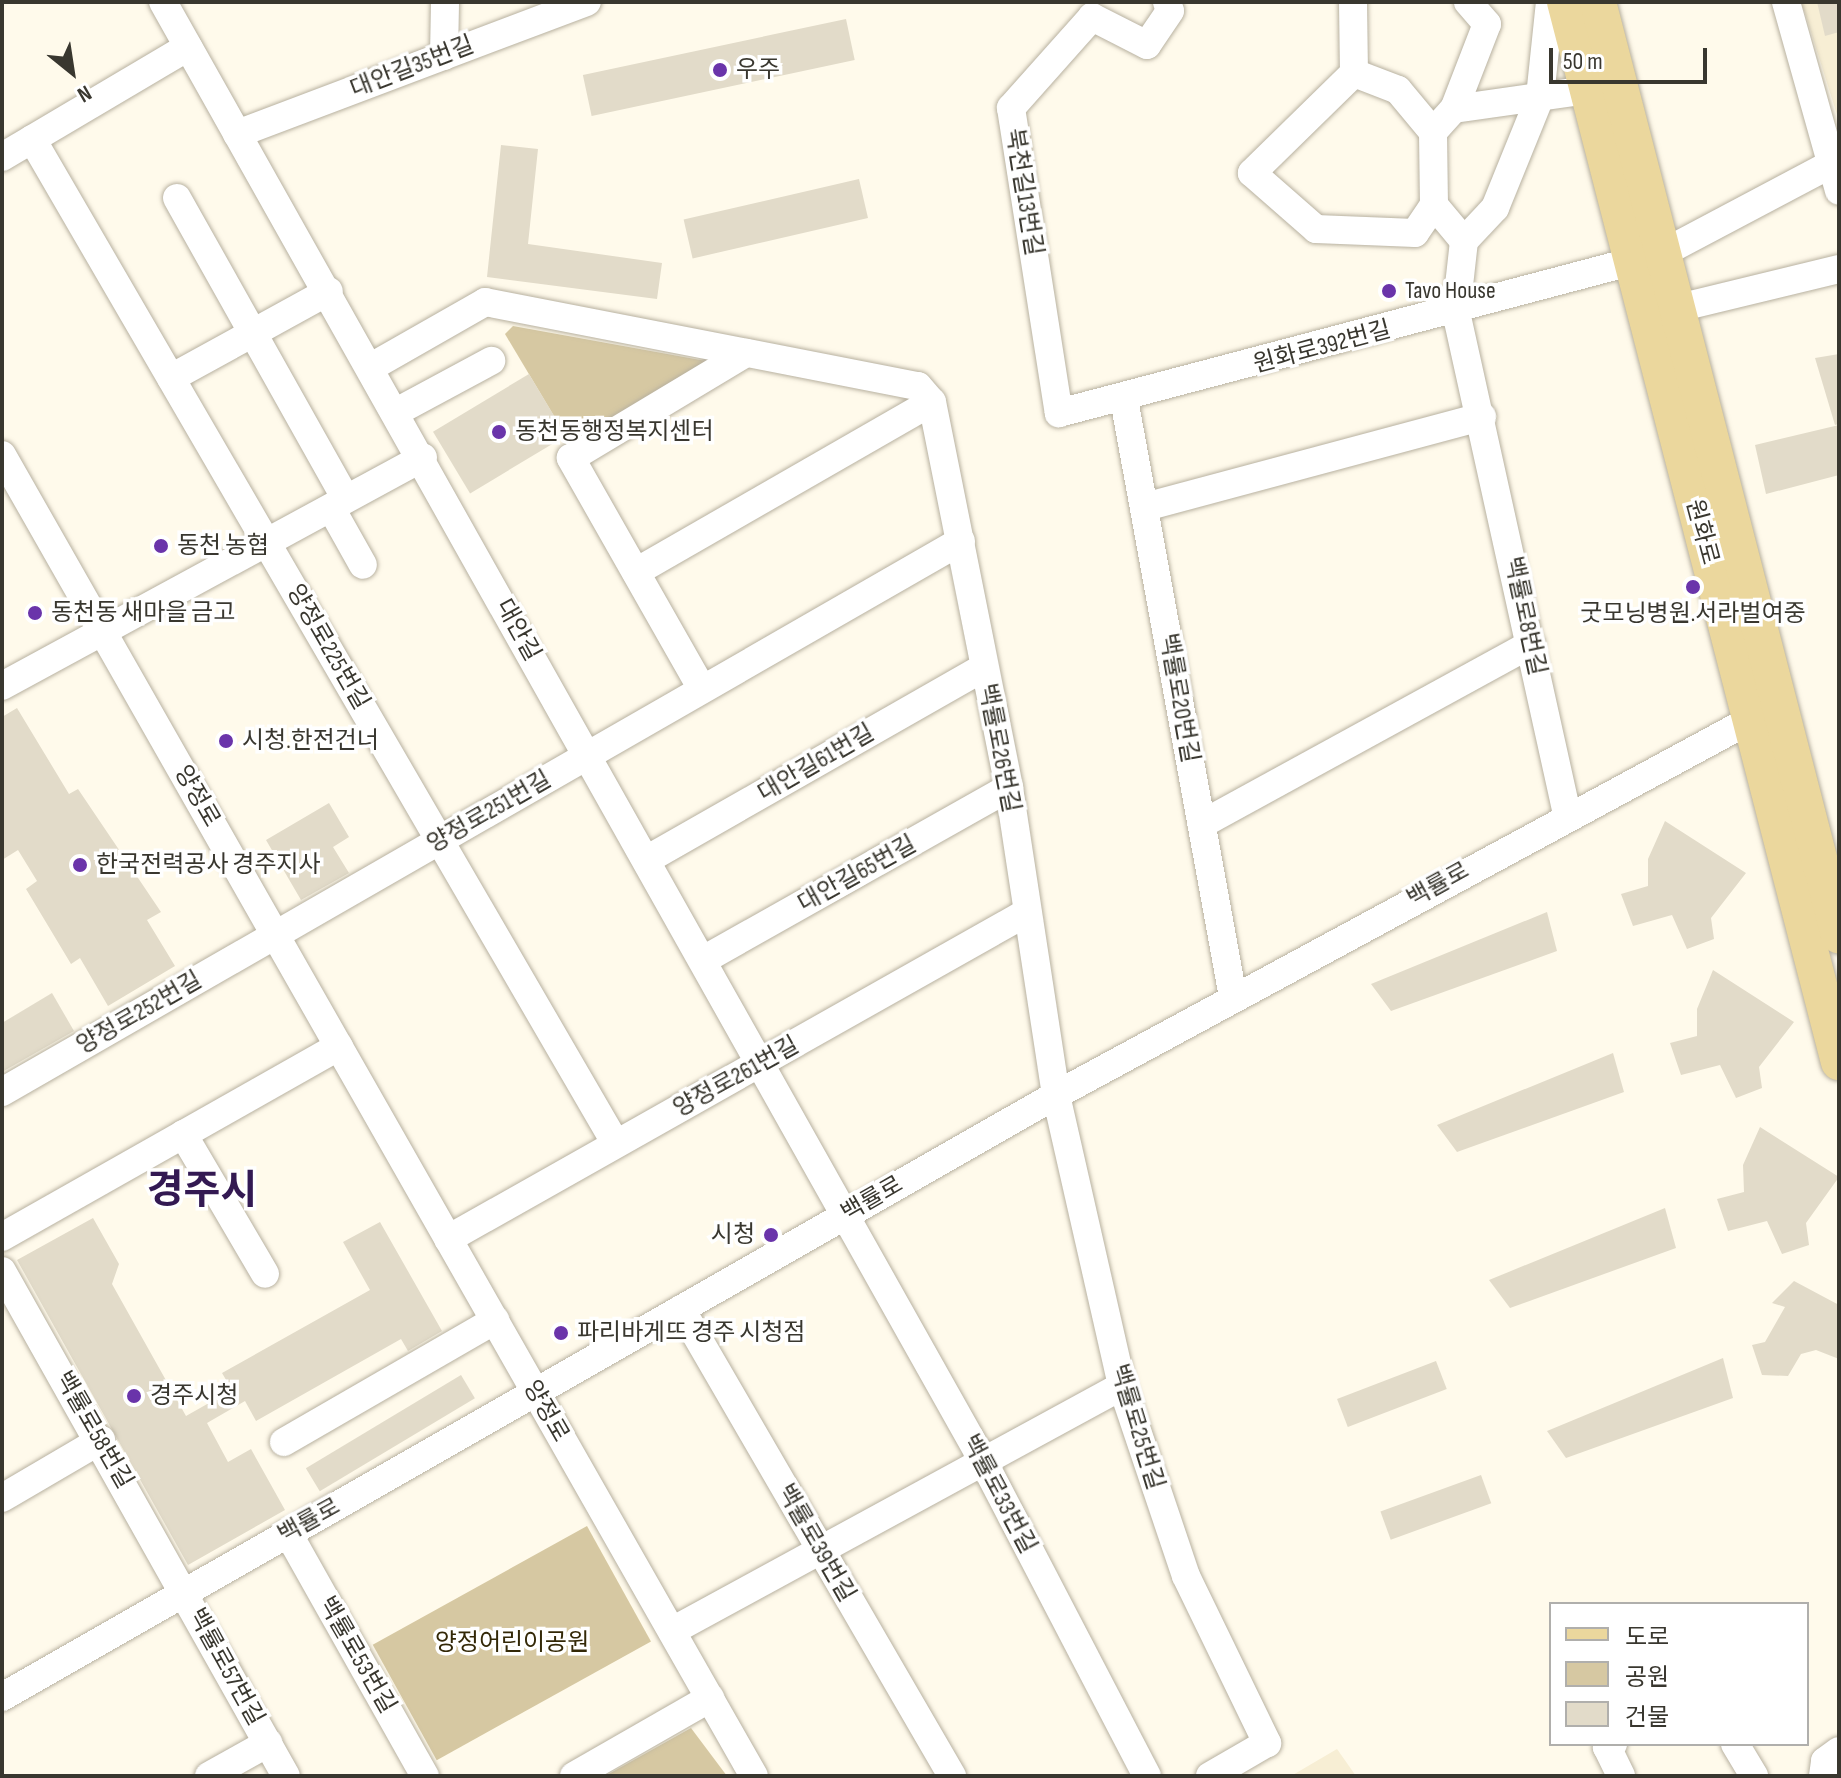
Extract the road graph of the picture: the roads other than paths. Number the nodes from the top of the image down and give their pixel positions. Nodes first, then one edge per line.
1 (163, 2) edge
2 (445, 2) edge
3 (587, 2) edge
4 (1167, 2) edge
5 (1353, 2) edge
6 (1468, 2) edge
7 (1550, 2) edge
8 (1565, 2) edge
9 (1598, 2) edge
10 (1786, 2) edge
11 (188, 47) junction
12 (444, 56) junction
13 (1354, 73) junction
14 (1587, 90) junction
15 (1540, 97) junction
16 (1454, 109) junction
17 (1433, 132) junction
18 (237, 134) junction
19 (32, 139) junction
20 (2, 157) edge
21 (1837, 160) edge
22 (1839, 191) edge
23 (177, 198) dead end
24 (1434, 205) junction
25 (1464, 241) junction
26 (1647, 258) junction
27 (1839, 269) edge
28 (329, 291) junction
29 (1678, 308) junction
30 (1456, 312) junction
31 (252, 333) junction
32 (746, 353) junction
33 (491, 361) dead end
34 (373, 366) junction
35 (171, 378) junction
36 (1124, 399) junction
37 (932, 402) junction
38 (398, 411) junction
39 (1059, 413) joint
40 (1482, 417) junction
41 (2, 455) edge
42 (423, 457) junction
43 (339, 504) junction
44 (1145, 507) junction
45 (961, 541) junction
46 (267, 543) junction
47 (363, 565) dead end
48 (636, 572) junction
49 (101, 630) junction
50 (1531, 644) junction
51 (983, 668) junction
52 (2, 686) edge
53 (702, 689) junction
54 (1766, 712) junction
55 (586, 756) junction
56 (1009, 788) junction
57 (1567, 814) junction
58 (1202, 824) junction
59 (441, 839) junction
60 (648, 859) junction
61 (1024, 914) junction
62 (276, 934) junction
63 (1839, 935) edge
64 (705, 959) junction
65 (1233, 997) junction
66 (339, 1046) junction
67 (1839, 1062) edge
68 (761, 1063) junction
69 (2, 1092) edge
70 (1056, 1095) junction
71 (183, 1134) junction
72 (616, 1144) junction
73 (845, 1215) junction
74 (2, 1237) edge
75 (448, 1239) junction
76 (2, 1271) edge
77 (265, 1274) dead end
78 (681, 1309) junction
79 (495, 1320) junction
80 (1122, 1386) junction
81 (535, 1393) junction
82 (101, 1440) junction
83 (284, 1442) dead end
84 (983, 1461) junction
85 (2, 1498) edge
86 (288, 1533) junction
87 (820, 1551) junction
88 (184, 1590) junction
89 (672, 1631) junction
90 (2, 1697) edge
91 (710, 1698) junction
92 (268, 1743) junction
93 (1609, 1746) edge
94 (1736, 1746) edge
95 (1839, 1751) edge
96 (209, 1776) edge
97 (286, 1776) edge
98 (425, 1776) edge
99 (574, 1776) edge
100 (754, 1776) edge
101 (952, 1776) edge
102 (1147, 1776) edge
103 (1210, 1776) edge
104 (1621, 1776) edge
105 (1754, 1776) edge
106 (1823, 1776) edge

1 - 11 street, 대안길
2 - 12 street
3 - 12 street, 대안길35번길
4 - 39 street, 북천길13번길
5 - 13 street
6 - 16 street
7 - 15 street
8 - 14 main road, 원화로
9 - 26 main road, 원화로
10 - 21 street
11 - 18 street, 대안길
11 - 19 street
12 - 18 street, 대안길35번길
13 - 17 street
13 - 24 street
14 - 15 street
14 - 26 main road, 원화로
15 - 16 street
15 - 25 street
16 - 17 street
17 - 24 street
18 - 28 street, 대안길
19 - 20 street
19 - 35 street, 양정로225번길
21 - 22 street
21 - 26 street
23 - 31 street
24 - 25 street
25 - 30 street
26 - 29 main road, 원화로
26 - 30 street, 원화로392번길
26 - 54 main road, 원화로
27 - 29 street
28 - 31 street
28 - 34 street, 대안길
29 - 54 main road, 원화로
30 - 36 street, 원화로392번길
30 - 40 street, 백률로8번길
31 - 35 street
31 - 43 street
32 - 34 street
32 - 37 street
32 - 48 street
33 - 38 street
34 - 38 street, 대안길
35 - 46 street, 양정로225번길
36 - 39 street, 원화로392번길
36 - 44 street, 백률로20번길
37 - 45 street, 백률로26번길
37 - 48 street
38 - 42 street, 대안길
40 - 44 street
40 - 50 street, 백률로8번길
41 - 49 street, 양정로
42 - 43 street
42 - 55 street, 대안길
43 - 46 street
43 - 47 street
44 - 58 street, 백률로20번길
45 - 51 street, 백률로26번길
45 - 53 street, 양정로251번길
46 - 49 street
46 - 59 street, 양정로225번길
48 - 53 street
49 - 52 street
49 - 62 street, 양정로
50 - 57 street, 백률로8번길
50 - 58 street
51 - 56 street, 백률로26번길
51 - 60 street, 대안길61번길
53 - 55 street, 양정로251번길
54 - 57 street, 백률로
54 - 63 main road, 원화로
54 - 67 main road, 원화로
55 - 59 street, 양정로251번길
55 - 60 street, 대안길
56 - 61 street, 백률로26번길
56 - 64 street, 대안길65번길
57 - 65 street, 백률로
58 - 65 street, 백률로20번길
59 - 62 street, 양정로251번길
59 - 72 street, 양정로225번길
60 - 64 street, 대안길
61 - 68 street, 양정로261번길
61 - 70 street, 백률로26번길
62 - 66 street, 양정로
62 - 69 street, 양정로252번길
64 - 68 street, 대안길
65 - 70 street, 백률로
66 - 71 street
66 - 75 street, 양정로
68 - 72 street, 양정로261번길
68 - 73 street, 대안길
70 - 73 street, 백률로
70 - 80 street, 백률로25번길
71 - 74 street
71 - 77 street
72 - 75 street, 양정로261번길
73 - 78 street, 백률로
73 - 84 street, 백률로33번길
75 - 79 street, 양정로
76 - 82 street, 백률로58번길
78 - 81 street, 백률로
78 - 87 street, 백률로39번길
79 - 81 street, 양정로
79 - 83 street
80 - 84 street
80 - 103 street, 백률로25번길
81 - 86 street, 백률로
81 - 89 street, 양정로
82 - 85 street
82 - 88 street, 백률로58번길
84 - 87 street
84 - 102 street, 백률로33번길
86 - 88 street, 백률로
86 - 98 street, 백률로53번길
87 - 89 street
87 - 101 street, 백률로39번길
88 - 90 street, 백률로
88 - 92 street, 백률로57번길
89 - 91 street, 양정로
91 - 99 street
91 - 100 street, 양정로
92 - 96 street, 백률로57번길
92 - 97 street, 백률로57번길
93 - 104 street
94 - 105 street
95 - 106 street

